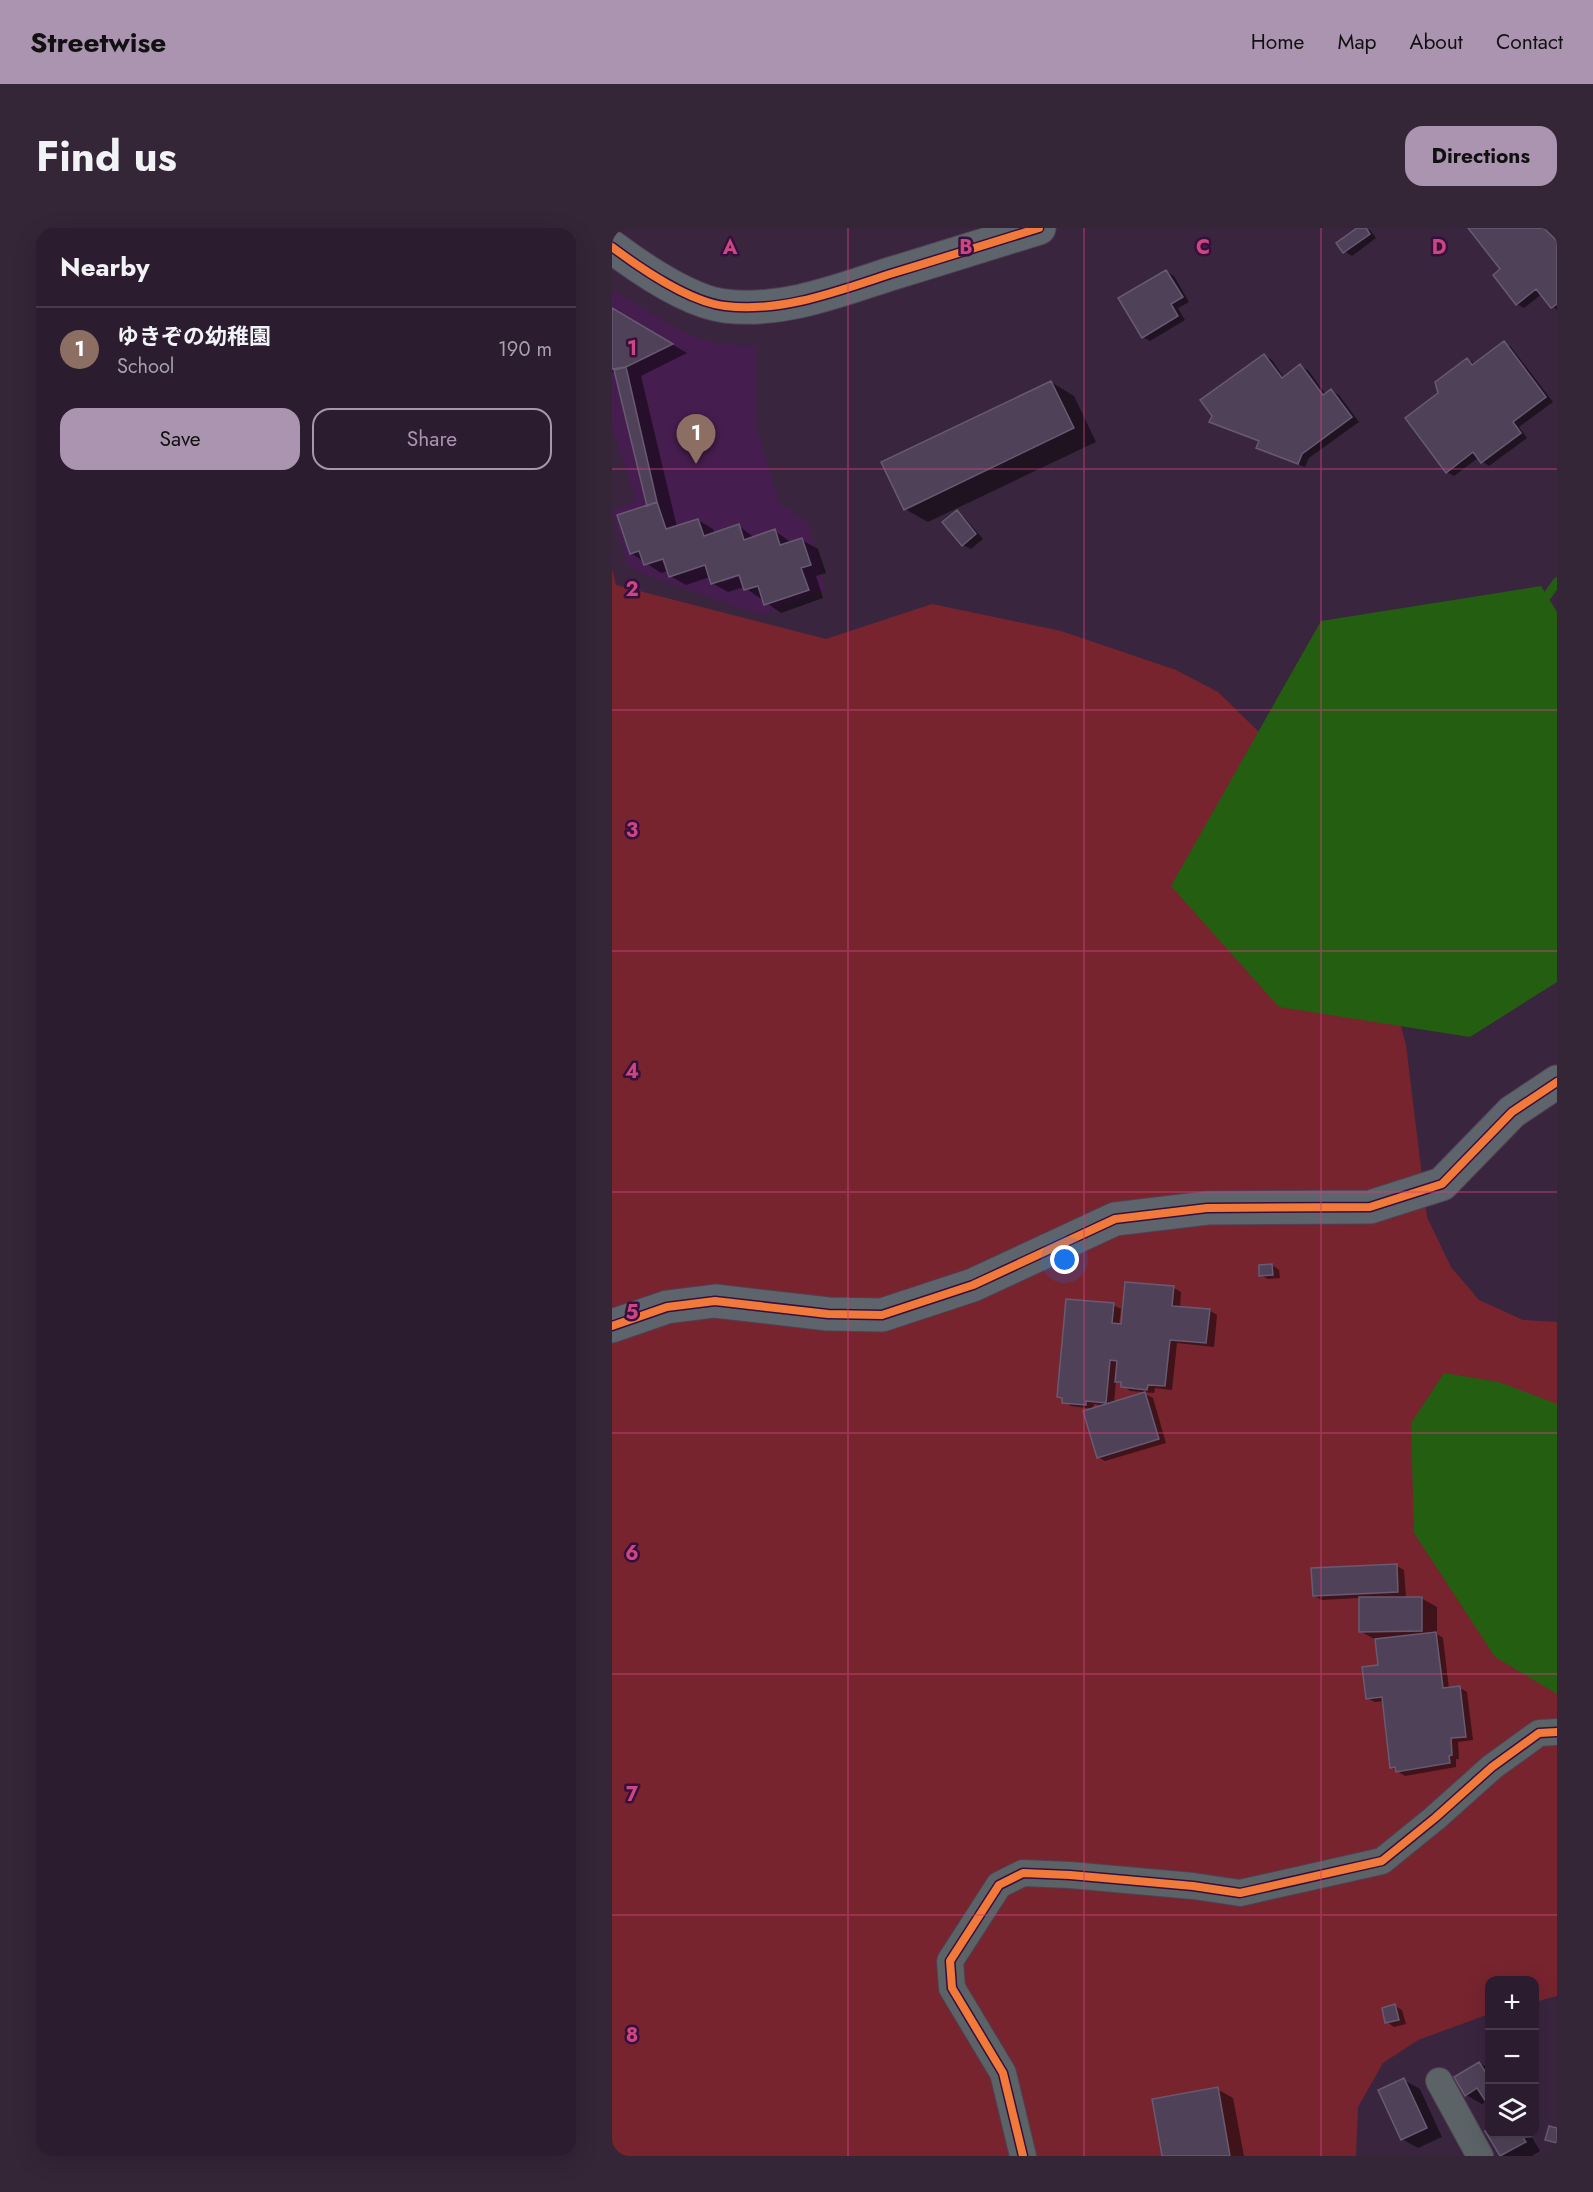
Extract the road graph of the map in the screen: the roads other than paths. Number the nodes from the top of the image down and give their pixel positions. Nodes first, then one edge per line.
1 (1039, 228) edge
2 (612, 247) edge
3 (1557, 1082) edge
4 (612, 1326) edge
5 (1557, 1732) edge
6 (1438, 2080) dead end
7 (1023, 2156) edge
8 (1480, 2156) edge

1 - 2 street
3 - 4 street
5 - 7 street
6 - 8 street

